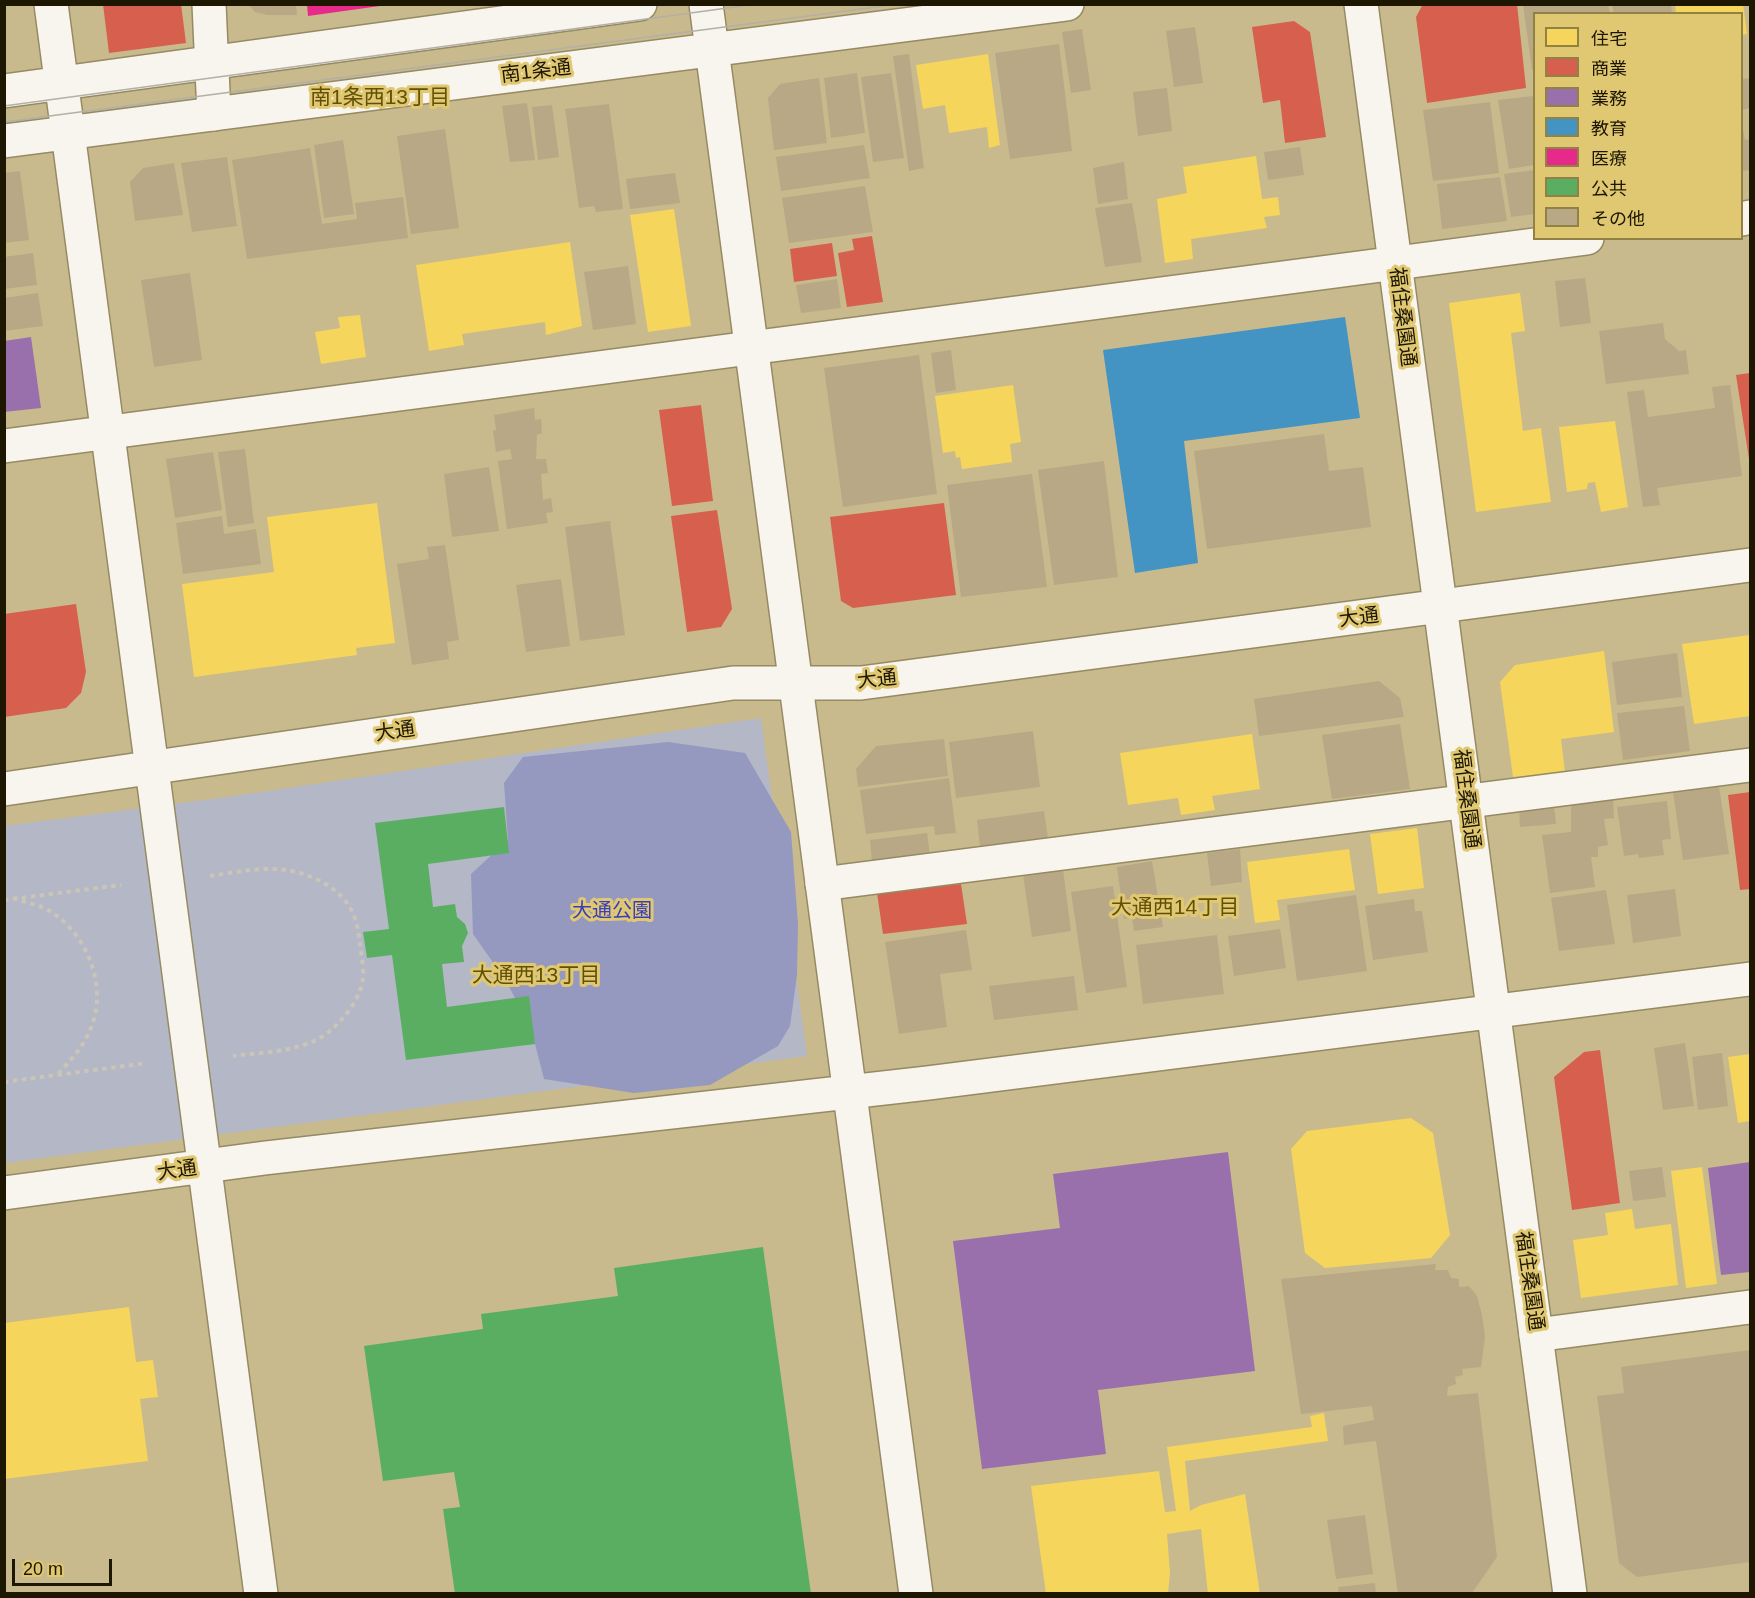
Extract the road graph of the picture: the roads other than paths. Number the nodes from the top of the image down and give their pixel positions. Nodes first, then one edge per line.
1 (51, 4) edge
2 (209, 4) edge
3 (640, 4) edge
4 (706, 4) edge
5 (1067, 4) edge
6 (1361, 4) edge
7 (711, 49) junction
8 (212, 62) junction
9 (62, 83) junction
10 (4, 91) edge
11 (214, 114) junction
12 (68, 132) junction
13 (4, 141) edge
14 (1572, 240) edge
15 (1395, 263) junction
16 (751, 348) junction
17 (108, 432) junction
18 (4, 446) edge
19 (1750, 565) edge
20 (1440, 607) junction
21 (796, 684) junction
22 (1750, 765) edge
23 (153, 768) junction
24 (4, 789) edge
25 (1466, 801) junction
26 (822, 884) junction
27 (1750, 979) edge
28 (1494, 1013) junction
29 (850, 1092) junction
30 (204, 1167) junction
31 (4, 1193) edge
32 (1750, 1307) edge
33 (1536, 1335) junction
34 (261, 1593) edge
35 (916, 1593) edge
36 (1570, 1593) edge

1 - 9 street
2 - 8 street
3 - 8 street
4 - 7 street
5 - 7 street, 南1条通
6 - 15 street, 福住桑園通
7 - 11 street, 南1条通
7 - 16 street
8 - 9 street
8 - 11 street
9 - 10 street
9 - 12 street
11 - 12 street, 南1条通
12 - 13 street, 南1条通
12 - 17 street
14 - 15 street
15 - 16 street
15 - 20 street, 福住桑園通
16 - 17 street
16 - 21 street
17 - 18 street
17 - 23 street
19 - 20 street, 大通
20 - 21 street, 大通
20 - 25 street, 福住桑園通
21 - 23 street, 大通
21 - 26 street
22 - 25 street
23 - 24 street, 大通
23 - 30 street
25 - 26 street
25 - 28 street, 福住桑園通
26 - 29 street
27 - 28 street, 大通
28 - 29 street, 大通
28 - 33 street, 福住桑園通
29 - 30 street, 大通
29 - 35 street
30 - 31 street, 大通
30 - 34 street
32 - 33 street
33 - 36 street, 福住桑園通

